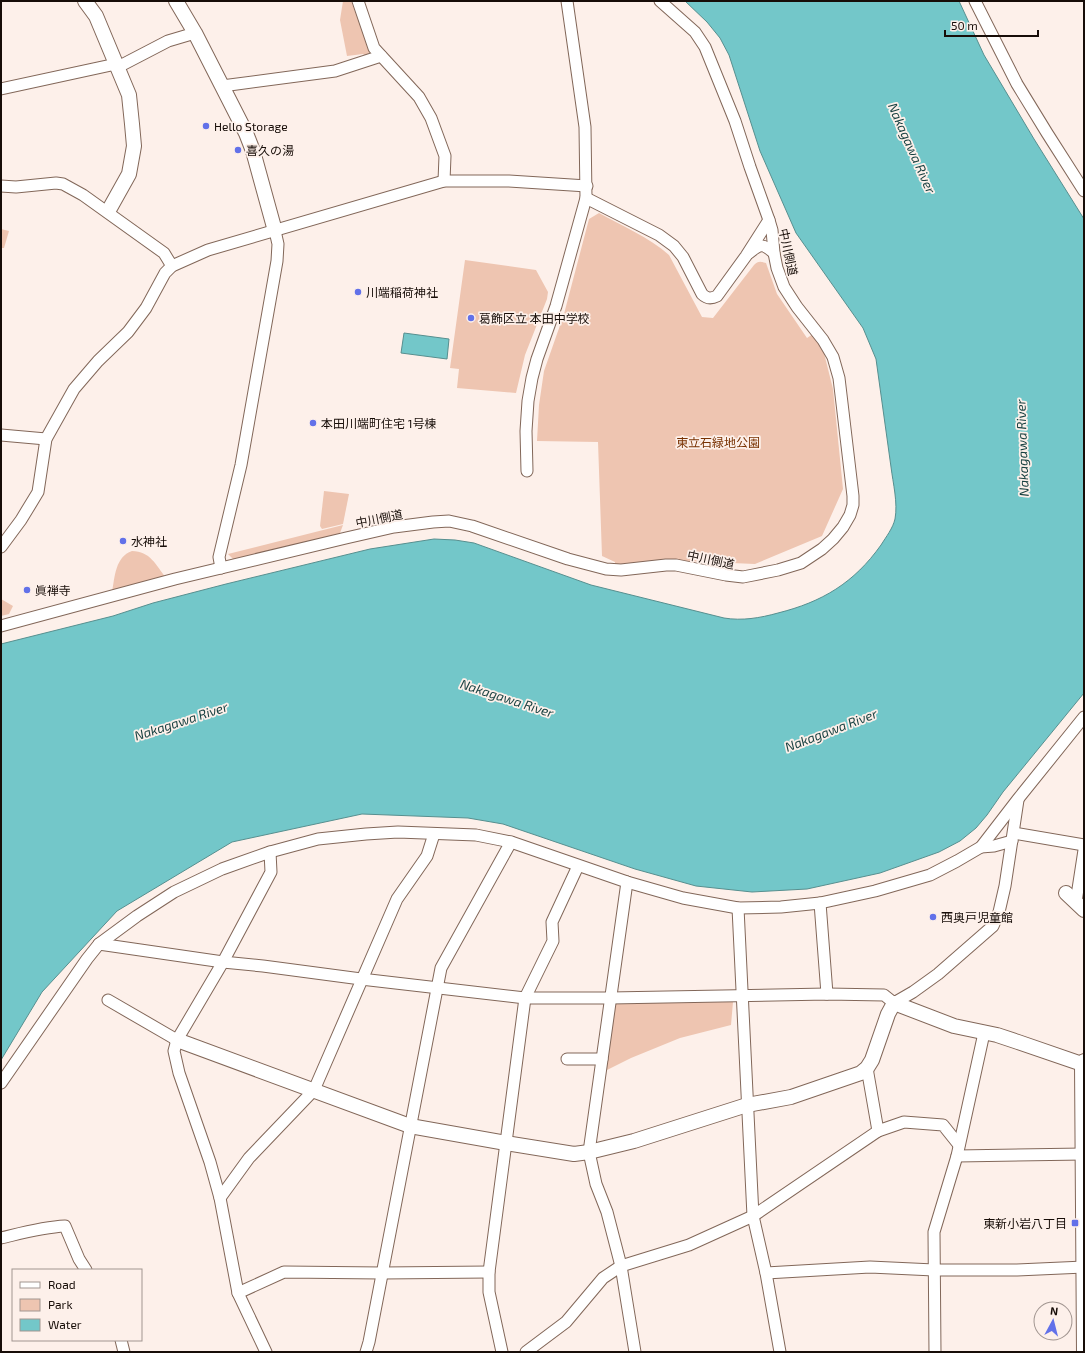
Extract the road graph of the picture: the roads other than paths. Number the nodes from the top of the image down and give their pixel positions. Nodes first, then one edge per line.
1 (85, 1) edge
2 (176, 1) edge
3 (358, 1) edge
4 (567, 1) edge
5 (660, 1) edge
6 (975, 1) edge
7 (195, 32) junction
8 (381, 56) junction
9 (117, 66) junction
10 (222, 86) junction
11 (1, 89) edge
12 (444, 180) junction
13 (1, 186) edge
14 (587, 186) junction
15 (1084, 191) edge
16 (586, 198) junction
17 (109, 210) junction
18 (769, 220) junction
19 (275, 231) junction
20 (774, 253) junction
21 (746, 256) junction
22 (172, 266) junction
23 (1, 435) edge
24 (46, 439) junction
25 (527, 471) dead end
26 (1, 547) edge
27 (221, 568) junction
28 (1, 626) edge
29 (1084, 717) edge
30 (1018, 799) junction
31 (434, 834) junction
32 (1013, 837) junction
33 (511, 842) junction
34 (1084, 845) edge
35 (981, 847) junction
36 (1084, 850) edge
37 (270, 852) junction
38 (578, 866) junction
39 (627, 882) junction
40 (1075, 902) edge
41 (820, 903) junction
42 (738, 908) junction
43 (99, 944) junction
44 (223, 962) junction
45 (362, 979) junction
46 (436, 988) junction
47 (827, 994) junction
48 (741, 996) junction
49 (525, 998) junction
50 (610, 998) junction
51 (108, 1000) dead end
52 (894, 1003) junction
53 (984, 1033) junction
54 (177, 1040) junction
55 (567, 1059) dead end
56 (602, 1059) junction
57 (1083, 1063) edge
58 (867, 1068) junction
59 (1, 1083) edge
60 (314, 1090) junction
61 (747, 1105) junction
62 (410, 1126) junction
63 (878, 1131) junction
64 (506, 1143) junction
65 (958, 1150) junction
66 (589, 1152) junction
67 (1083, 1154) edge
68 (220, 1198) junction
69 (753, 1216) junction
70 (1, 1238) edge
71 (621, 1266) junction
72 (1083, 1267) edge
73 (85, 1269) edge
74 (934, 1270) junction
75 (489, 1272) junction
76 (382, 1273) junction
77 (766, 1273) junction
78 (238, 1293) junction
79 (121, 1341) edge
80 (124, 1352) edge
81 (266, 1352) edge
82 (366, 1352) edge
83 (502, 1352) edge
84 (526, 1352) edge
85 (634, 1352) edge
86 (780, 1352) edge
87 (935, 1352) edge
88 (1084, 1352) edge

1 - 9 street
2 - 7 street
3 - 8 street
4 - 14 street
5 - 18 street, 中川側道
6 - 15 street
7 - 9 street
7 - 10 street
8 - 10 street
8 - 12 street
9 - 11 street
9 - 17 street
10 - 19 street
12 - 14 street
12 - 19 street
13 - 17 street
14 - 16 street
16 - 21 street
16 - 25 street
17 - 22 street
18 - 20 street, 中川側道
18 - 21 street
19 - 22 street
19 - 27 street
20 - 21 street
20 - 27 street, 中川側道
22 - 24 street
23 - 24 street
24 - 26 street
27 - 28 street, 中川側道
29 - 30 street
30 - 32 street
30 - 35 street
31 - 33 street
31 - 37 street
31 - 45 street
32 - 34 street
32 - 35 street
32 - 52 street
33 - 38 street
33 - 46 street
35 - 41 street
36 - 40 street
37 - 43 street
37 - 44 street
38 - 39 street
38 - 49 street
39 - 42 street
39 - 50 street
41 - 42 street
41 - 47 street
42 - 48 street
43 - 44 street
43 - 59 street
44 - 45 street
44 - 54 street
45 - 46 street
45 - 60 street
46 - 49 street
46 - 62 street
47 - 48 street
47 - 52 street
48 - 50 street
48 - 61 street
49 - 50 street
49 - 64 street
50 - 56 street
51 - 54 street
52 - 53 street
52 - 58 street
53 - 57 street
53 - 65 street
54 - 60 street
54 - 68 street
55 - 56 street
56 - 66 street
57 - 67 street
58 - 61 street
58 - 63 street
60 - 62 street
60 - 68 street
61 - 66 street
61 - 69 street
62 - 64 street
62 - 76 street
63 - 65 street
63 - 69 street
64 - 66 street
64 - 75 street
65 - 67 street
65 - 74 street
66 - 71 street
67 - 72 street
68 - 78 street
69 - 71 street
69 - 77 street
70 - 73 street
71 - 84 street
71 - 85 street
72 - 74 street
72 - 88 street
74 - 77 street
74 - 87 street
75 - 76 street
75 - 83 street
76 - 78 street
76 - 82 street
77 - 86 street
78 - 81 street
79 - 80 street

